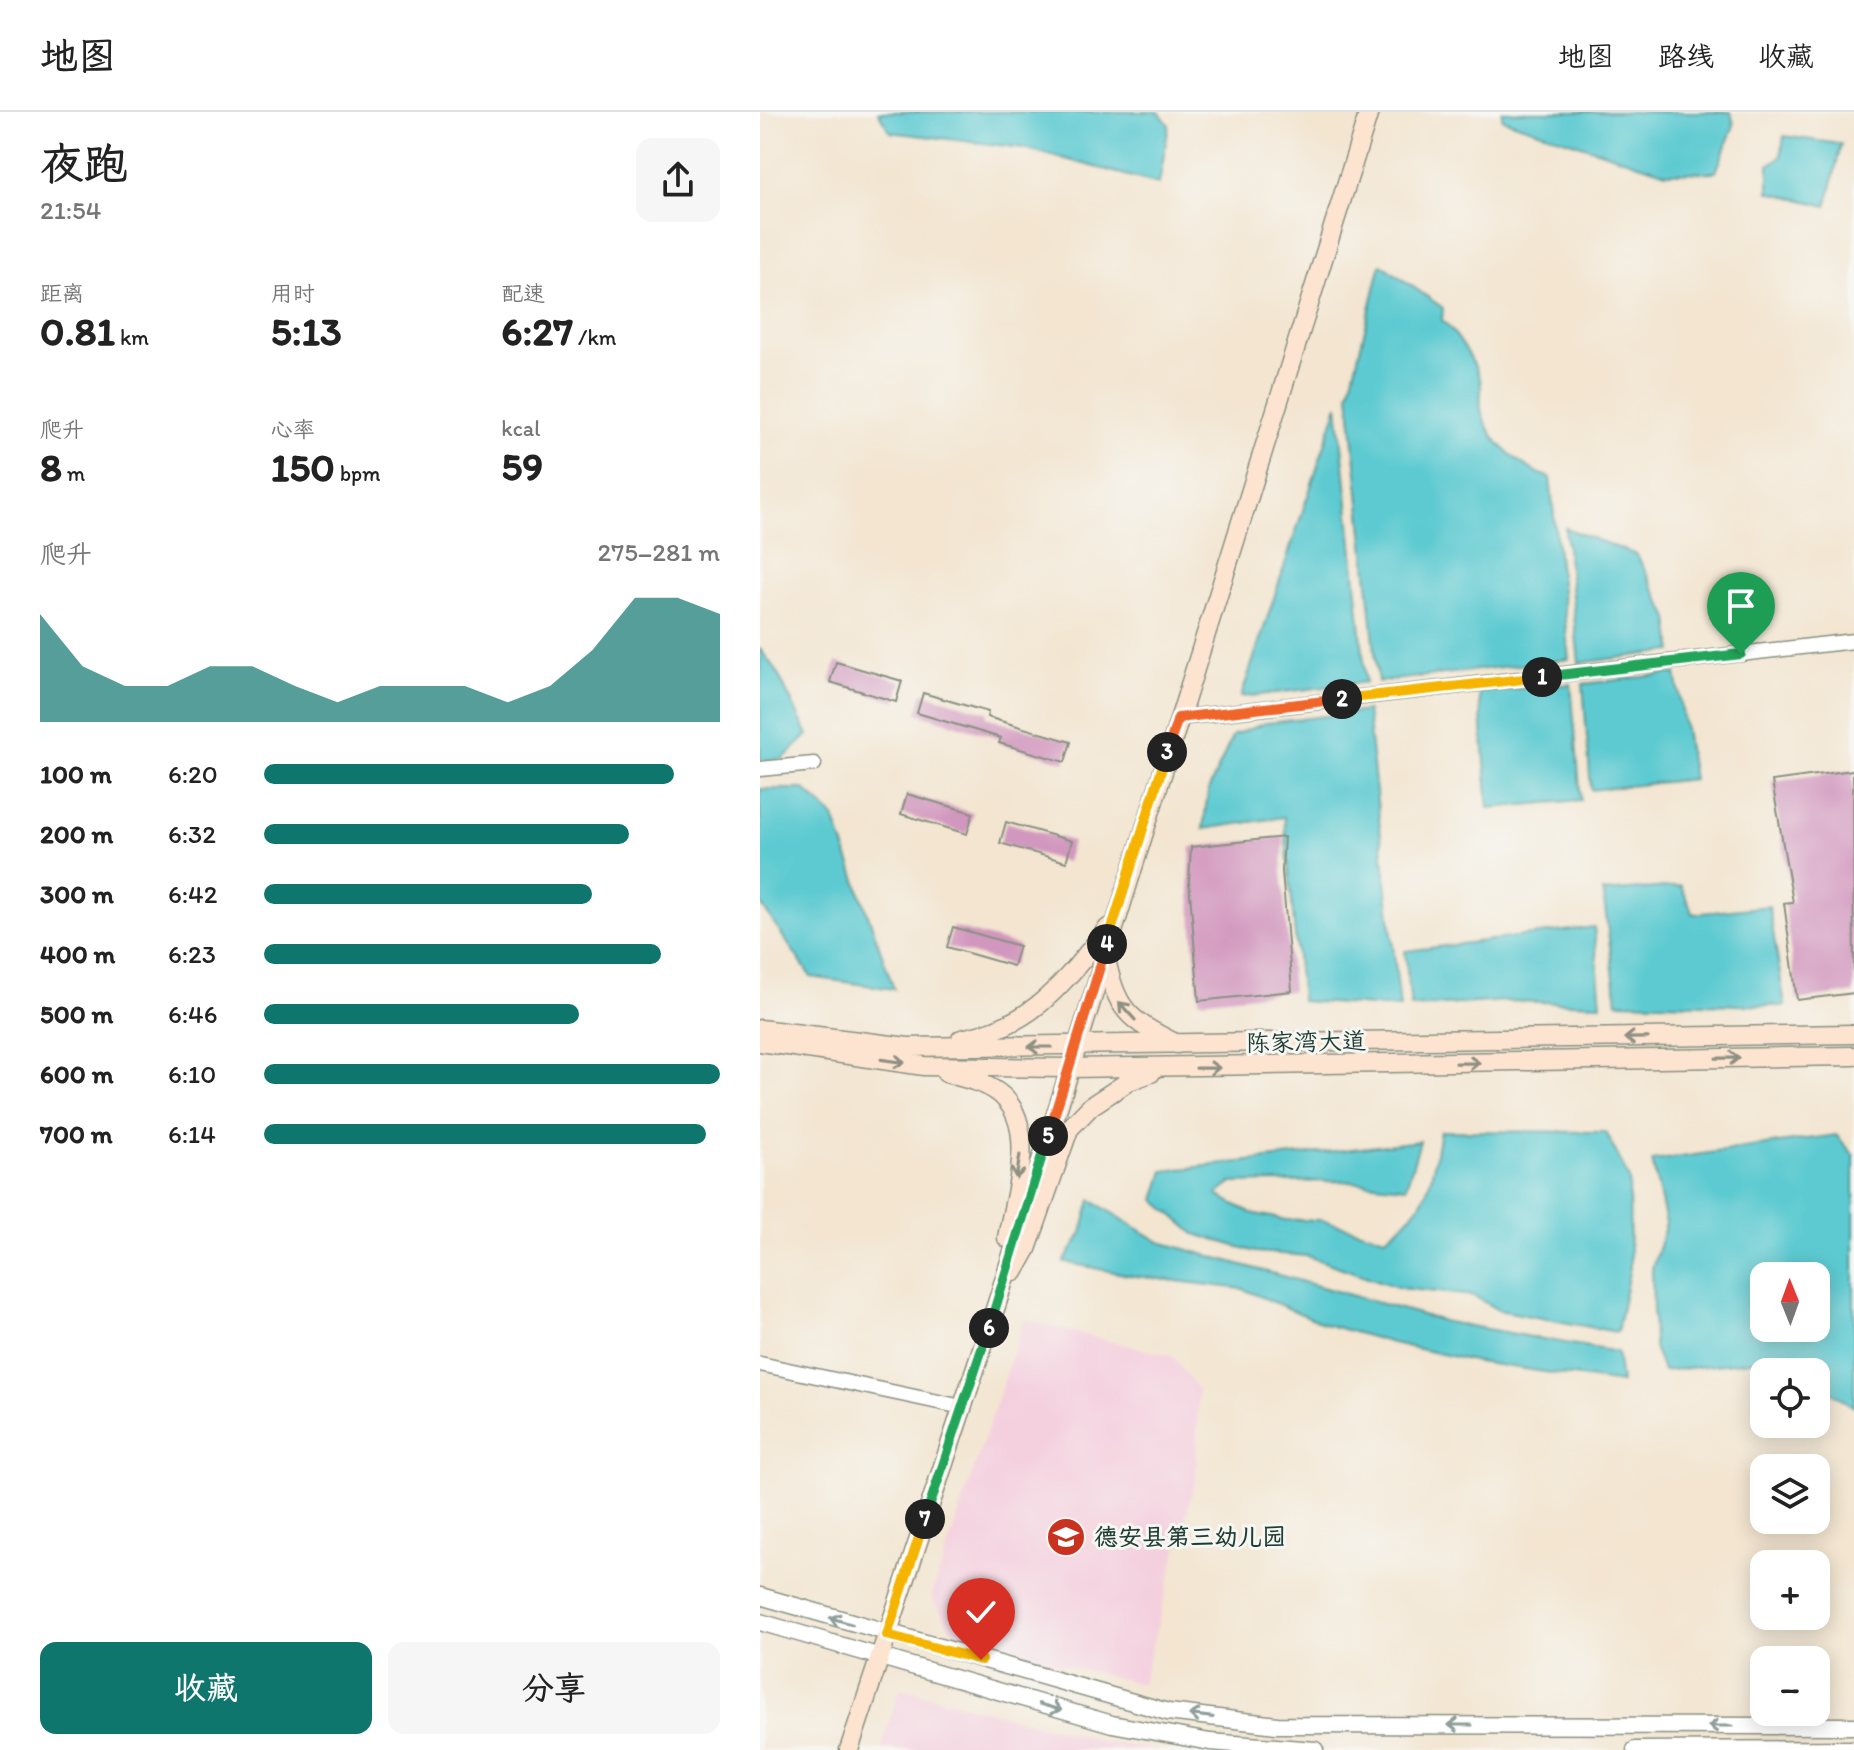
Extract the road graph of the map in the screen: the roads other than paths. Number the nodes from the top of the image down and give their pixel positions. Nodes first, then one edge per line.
1 (1369, 112) edge
2 (1854, 641) edge
3 (1178, 718) junction
4 (814, 764) dead end
5 (760, 769) edge
6 (1115, 920) junction
7 (1104, 954) junction
8 (760, 1029) edge
9 (1854, 1034) edge
10 (760, 1042) edge
11 (1180, 1045) junction
12 (908, 1047) junction
13 (1075, 1047) junction
14 (1854, 1056) edge
15 (924, 1066) junction
16 (1068, 1068) junction
17 (1165, 1068) junction
18 (997, 1303) junction
19 (760, 1364) edge
20 (962, 1407) junction
21 (760, 1596) edge
22 (760, 1622) edge
23 (887, 1635) junction
24 (879, 1658) junction
25 (1854, 1726) edge
26 (1854, 1749) edge
27 (849, 1750) edge
28 (1315, 1750) edge
29 (1635, 1750) edge

1 - 3 main road
2 - 3 street
3 - 6 main road
4 - 5 street
6 - 7 main road
6 - 12 main road
11 -> 7 main road
7 - 13 main road
8 - 12 main road, 陈家湾大道
9 -> 11 main road, 陈家湾大道
10 -> 15 main road, 陈家湾大道
11 - 13 main road, 陈家湾大道
13 -> 12 main road, 陈家湾大道
13 - 16 main road
17 -> 14 main road, 陈家湾大道
15 - 16 main road, 陈家湾大道
15 -> 18 main road
16 - 17 main road, 陈家湾大道
16 - 18 main road
17 - 18 main road
18 - 20 main road
19 - 20 street
20 - 23 main road
23 -> 21 street
22 - 24 street
23 - 24 main road
25 -> 23 street
24 - 27 main road
24 -> 28 street
26 - 29 street

